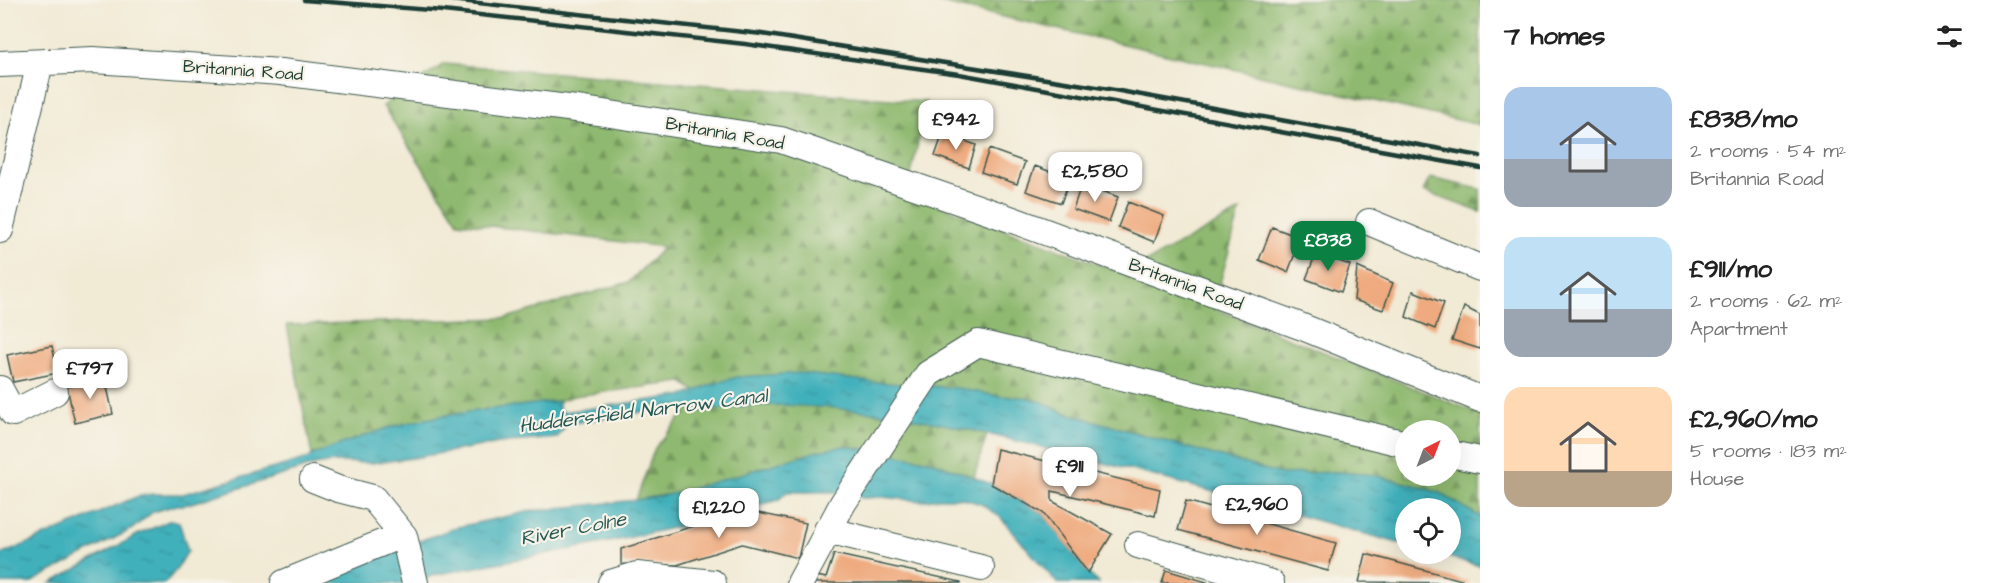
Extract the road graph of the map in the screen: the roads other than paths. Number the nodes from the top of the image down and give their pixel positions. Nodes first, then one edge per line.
1 (40, 63) junction
2 (0, 64) edge
3 (1369, 222) dead end
4 (0, 230) edge
5 (1480, 268) edge
6 (0, 389) edge
7 (55, 392) dead end
8 (1480, 399) edge
9 (1395, 441) edge
10 (1461, 456) edge
11 (1480, 460) edge
12 (313, 479) dead end
13 (827, 530) junction
14 (405, 539) junction
15 (1138, 545) dead end
16 (981, 568) dead end
17 (284, 583) edge
18 (416, 583) edge
19 (610, 583) edge
20 (713, 583) edge
21 (800, 583) edge
22 (1271, 583) edge

1 - 2 street, Britannia Road
1 - 4 street
1 - 8 street, Britannia Road
3 - 5 street
6 - 7 street
9 - 13 street
10 - 11 street
12 - 14 street
13 - 16 street
13 - 21 street
14 - 17 street
14 - 18 street
15 - 22 street
19 - 20 street

